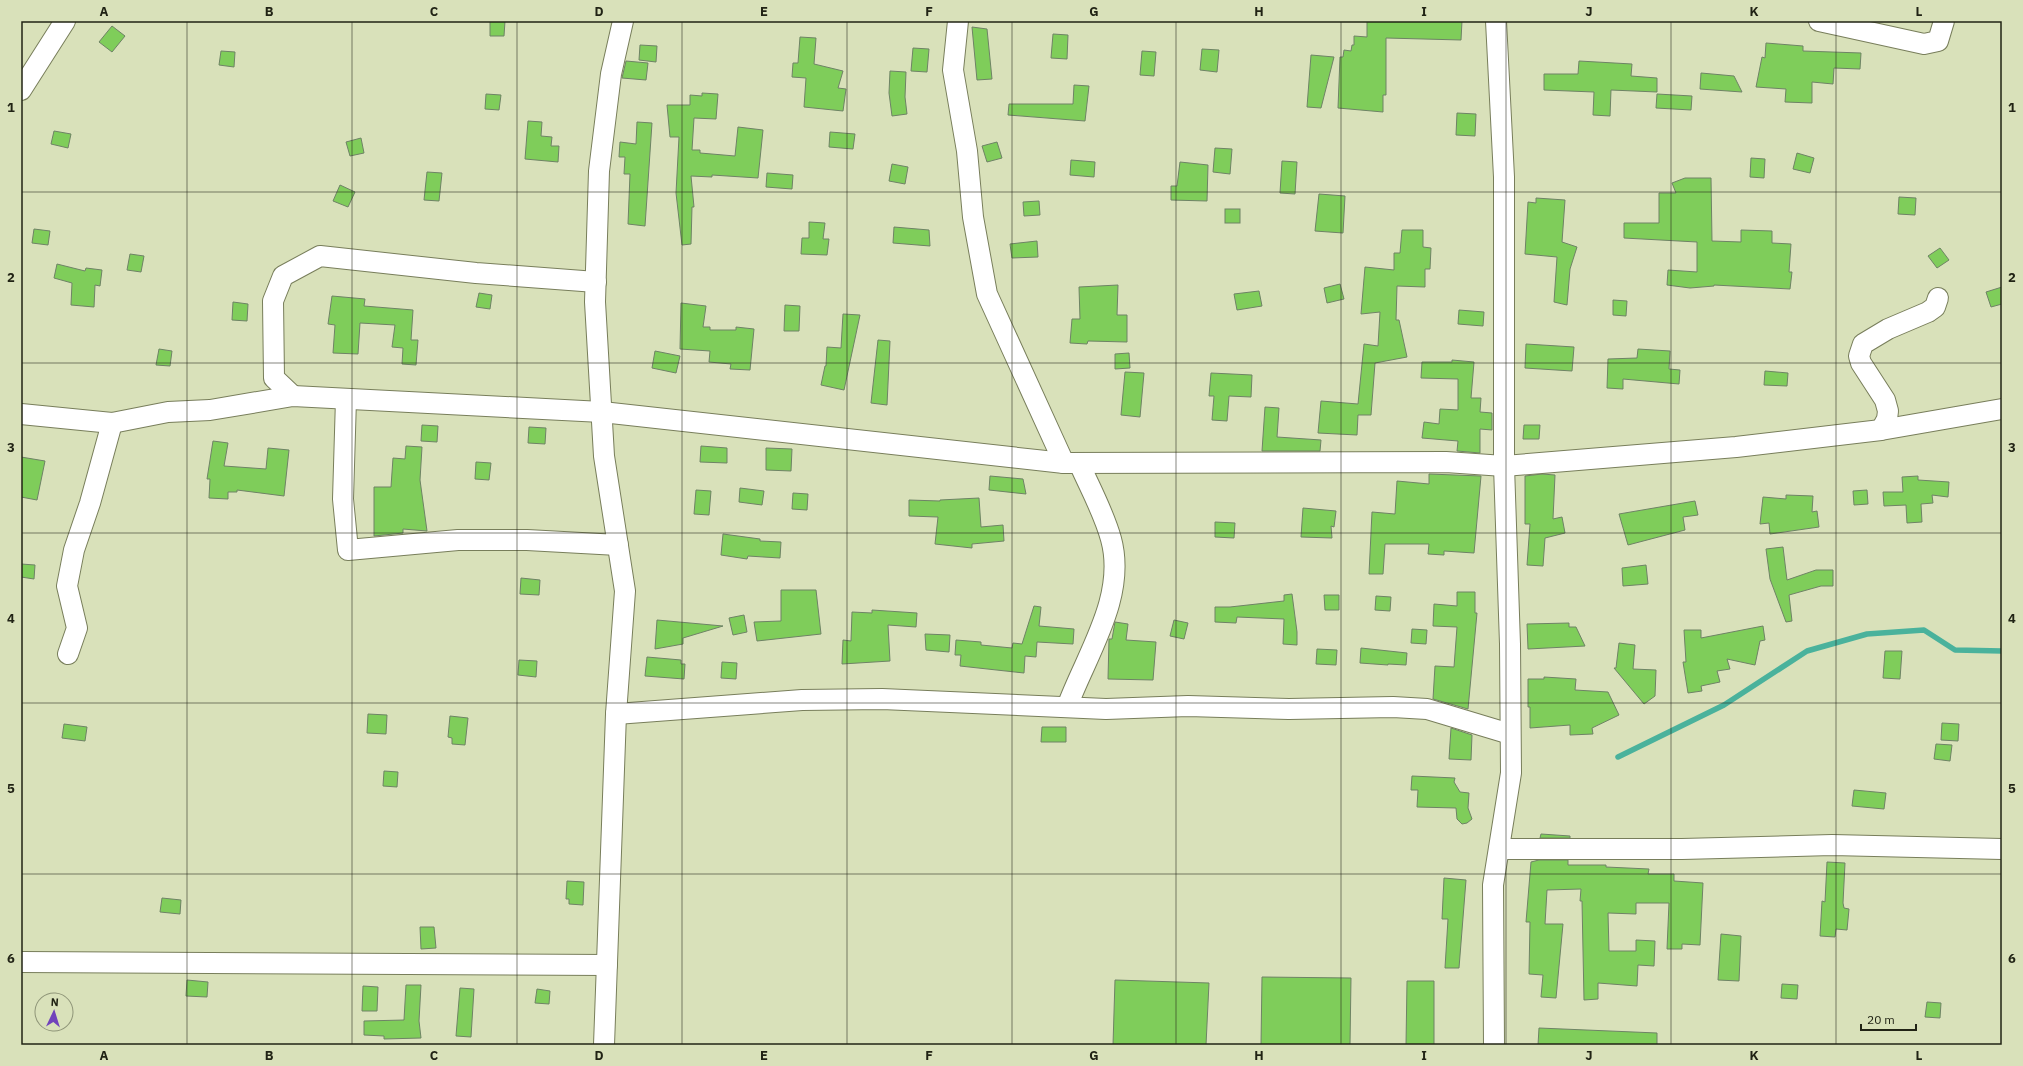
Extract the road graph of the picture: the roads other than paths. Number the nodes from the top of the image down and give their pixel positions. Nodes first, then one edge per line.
1 (65, 21) edge
2 (623, 21) edge
3 (958, 21) edge
4 (1496, 21) edge
5 (1819, 21) edge
6 (1944, 21) edge
7 (21, 90) edge
8 (596, 282) junction
9 (1938, 298) dead end
10 (293, 396) junction
11 (346, 398) junction
12 (2002, 409) edge
13 (602, 412) junction
14 (21, 414) edge
15 (112, 423) junction
16 (1881, 430) junction
17 (1072, 463) junction
18 (1504, 466) junction
19 (618, 545) junction
20 (68, 654) dead end
21 (1067, 707) junction
22 (616, 714) junction
23 (1510, 734) junction
24 (1499, 849) junction
25 (2002, 849) edge
26 (21, 962) edge
27 (607, 965) junction
28 (604, 1045) edge
29 (1494, 1045) edge

1 - 7 street
2 - 8 street
3 - 17 street
4 - 18 street
5 - 6 street
8 - 10 street
8 - 13 street
9 - 16 street
10 - 11 street
10 - 15 street
11 - 13 street
11 - 19 street
12 - 16 street
13 - 17 street
13 - 19 street
14 - 15 street
15 - 20 street
16 - 18 street
17 - 18 street
17 - 21 street
18 - 23 street
19 - 22 street
21 - 22 street
21 - 23 street
22 - 27 street
23 - 24 street
24 - 25 street
24 - 29 street
26 - 27 street
27 - 28 street

